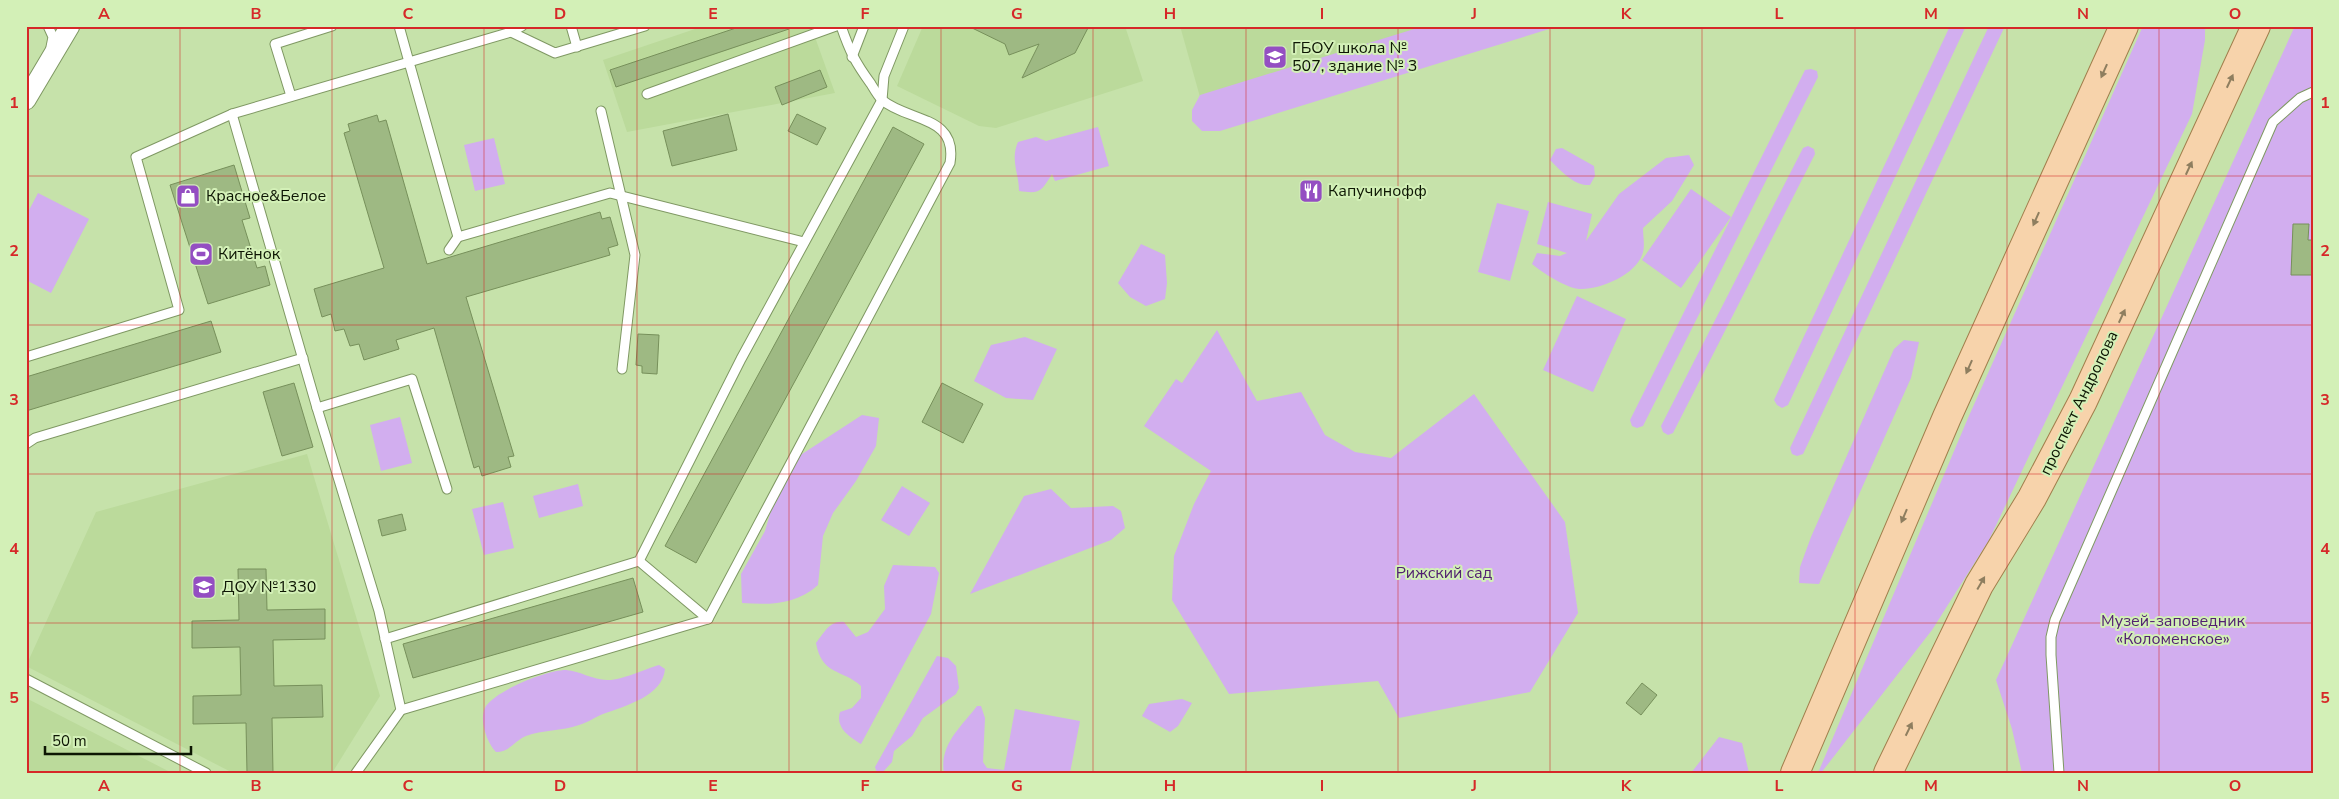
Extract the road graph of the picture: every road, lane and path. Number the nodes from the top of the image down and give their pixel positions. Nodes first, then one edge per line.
1 (48, 26) edge
2 (70, 26) edge
3 (332, 26) edge
4 (399, 26) edge
5 (522, 26) edge
6 (571, 26) edge
7 (645, 26) edge
8 (836, 26) edge
9 (842, 26) edge
10 (864, 26) edge
11 (904, 26) edge
12 (2124, 26) edge
13 (2256, 26) edge
14 (511, 32) junction
15 (578, 48) junction
16 (852, 57) junction
17 (50, 60) junction
18 (409, 62) junction
19 (2313, 92) edge
20 (647, 94) dead end
21 (292, 96) junction
22 (26, 100) edge
23 (882, 100) junction
24 (601, 111) dead end
25 (232, 114) junction
26 (622, 196) junction
27 (458, 237) junction
28 (804, 242) junction
29 (449, 250) dead end
30 (26, 357) edge
31 (304, 358) junction
32 (622, 369) dead end
33 (317, 408) junction
34 (26, 444) edge
35 (447, 489) dead end
36 (639, 561) junction
37 (708, 619) junction
38 (386, 639) junction
39 (26, 679) edge
40 (401, 710) junction
41 (206, 773) edge
42 (356, 773) edge
43 (1795, 773) edge
44 (1888, 773) edge
45 (2059, 773) edge

1 - 17 lane
2 - 17 street
3 - 21 lane
4 - 18 lane
5 - 14 lane
6 - 15 lane
7 - 15 lane
8 - 20 lane
9 - 16 lane
10 - 16 lane
11 - 23 lane
12 -> 43 main road
44 -> 13 main road, проспект Андропова
14 - 15 lane
14 - 18 lane
16 - 23 lane
17 - 22 street
18 - 21 lane
18 - 27 lane
19 - 45 lane
21 - 25 lane
23 - 28 lane
23 - 37 lane
24 - 26 lane
25 - 30 lane
25 - 31 lane
26 - 27 lane
26 - 28 lane
26 - 32 lane
27 - 29 lane
28 - 36 lane
31 - 33 lane
31 - 34 lane
33 - 35 lane
33 - 38 lane
36 - 37 lane
36 - 38 lane
37 - 40 lane
38 - 40 lane
39 - 41 lane
40 - 42 lane

